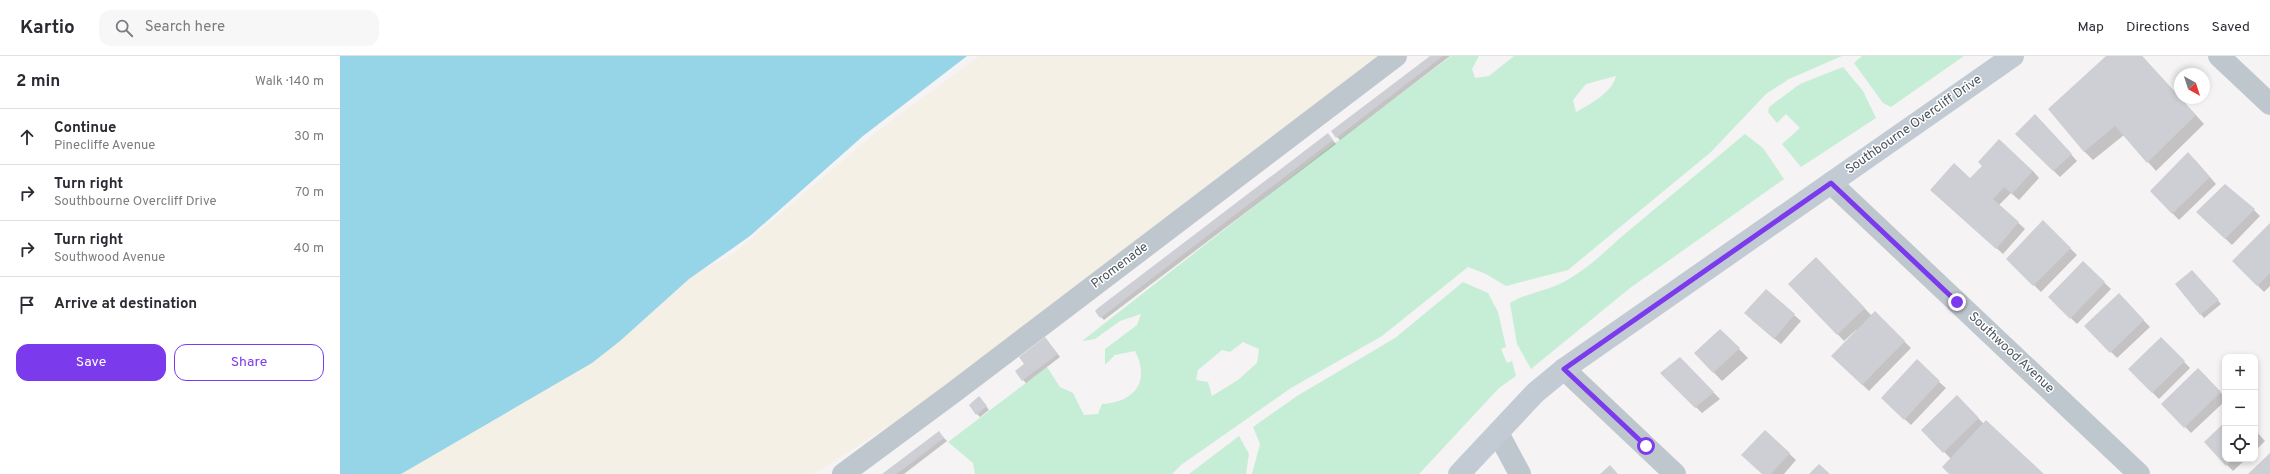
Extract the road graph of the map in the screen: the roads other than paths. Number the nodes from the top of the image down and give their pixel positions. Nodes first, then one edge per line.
1 (1396, 56) edge
2 (2012, 56) edge
3 (2220, 56) edge
4 (2270, 104) edge
5 (1831, 183) junction
6 (1564, 369) junction
7 (1498, 433) junction
8 (843, 474) edge
9 (1459, 474) edge
10 (1520, 474) edge
11 (1675, 474) edge
12 (2139, 474) edge

1 - 8 street, Promenade
2 - 5 street, Southbourne Overcliff Drive
3 - 4 street
5 - 6 street, Southbourne Overcliff Drive
5 - 12 street, Southwood Avenue
6 - 7 street, Southbourne Overcliff Drive
6 - 11 street
7 - 9 street, Southbourne Overcliff Drive
7 - 10 street

